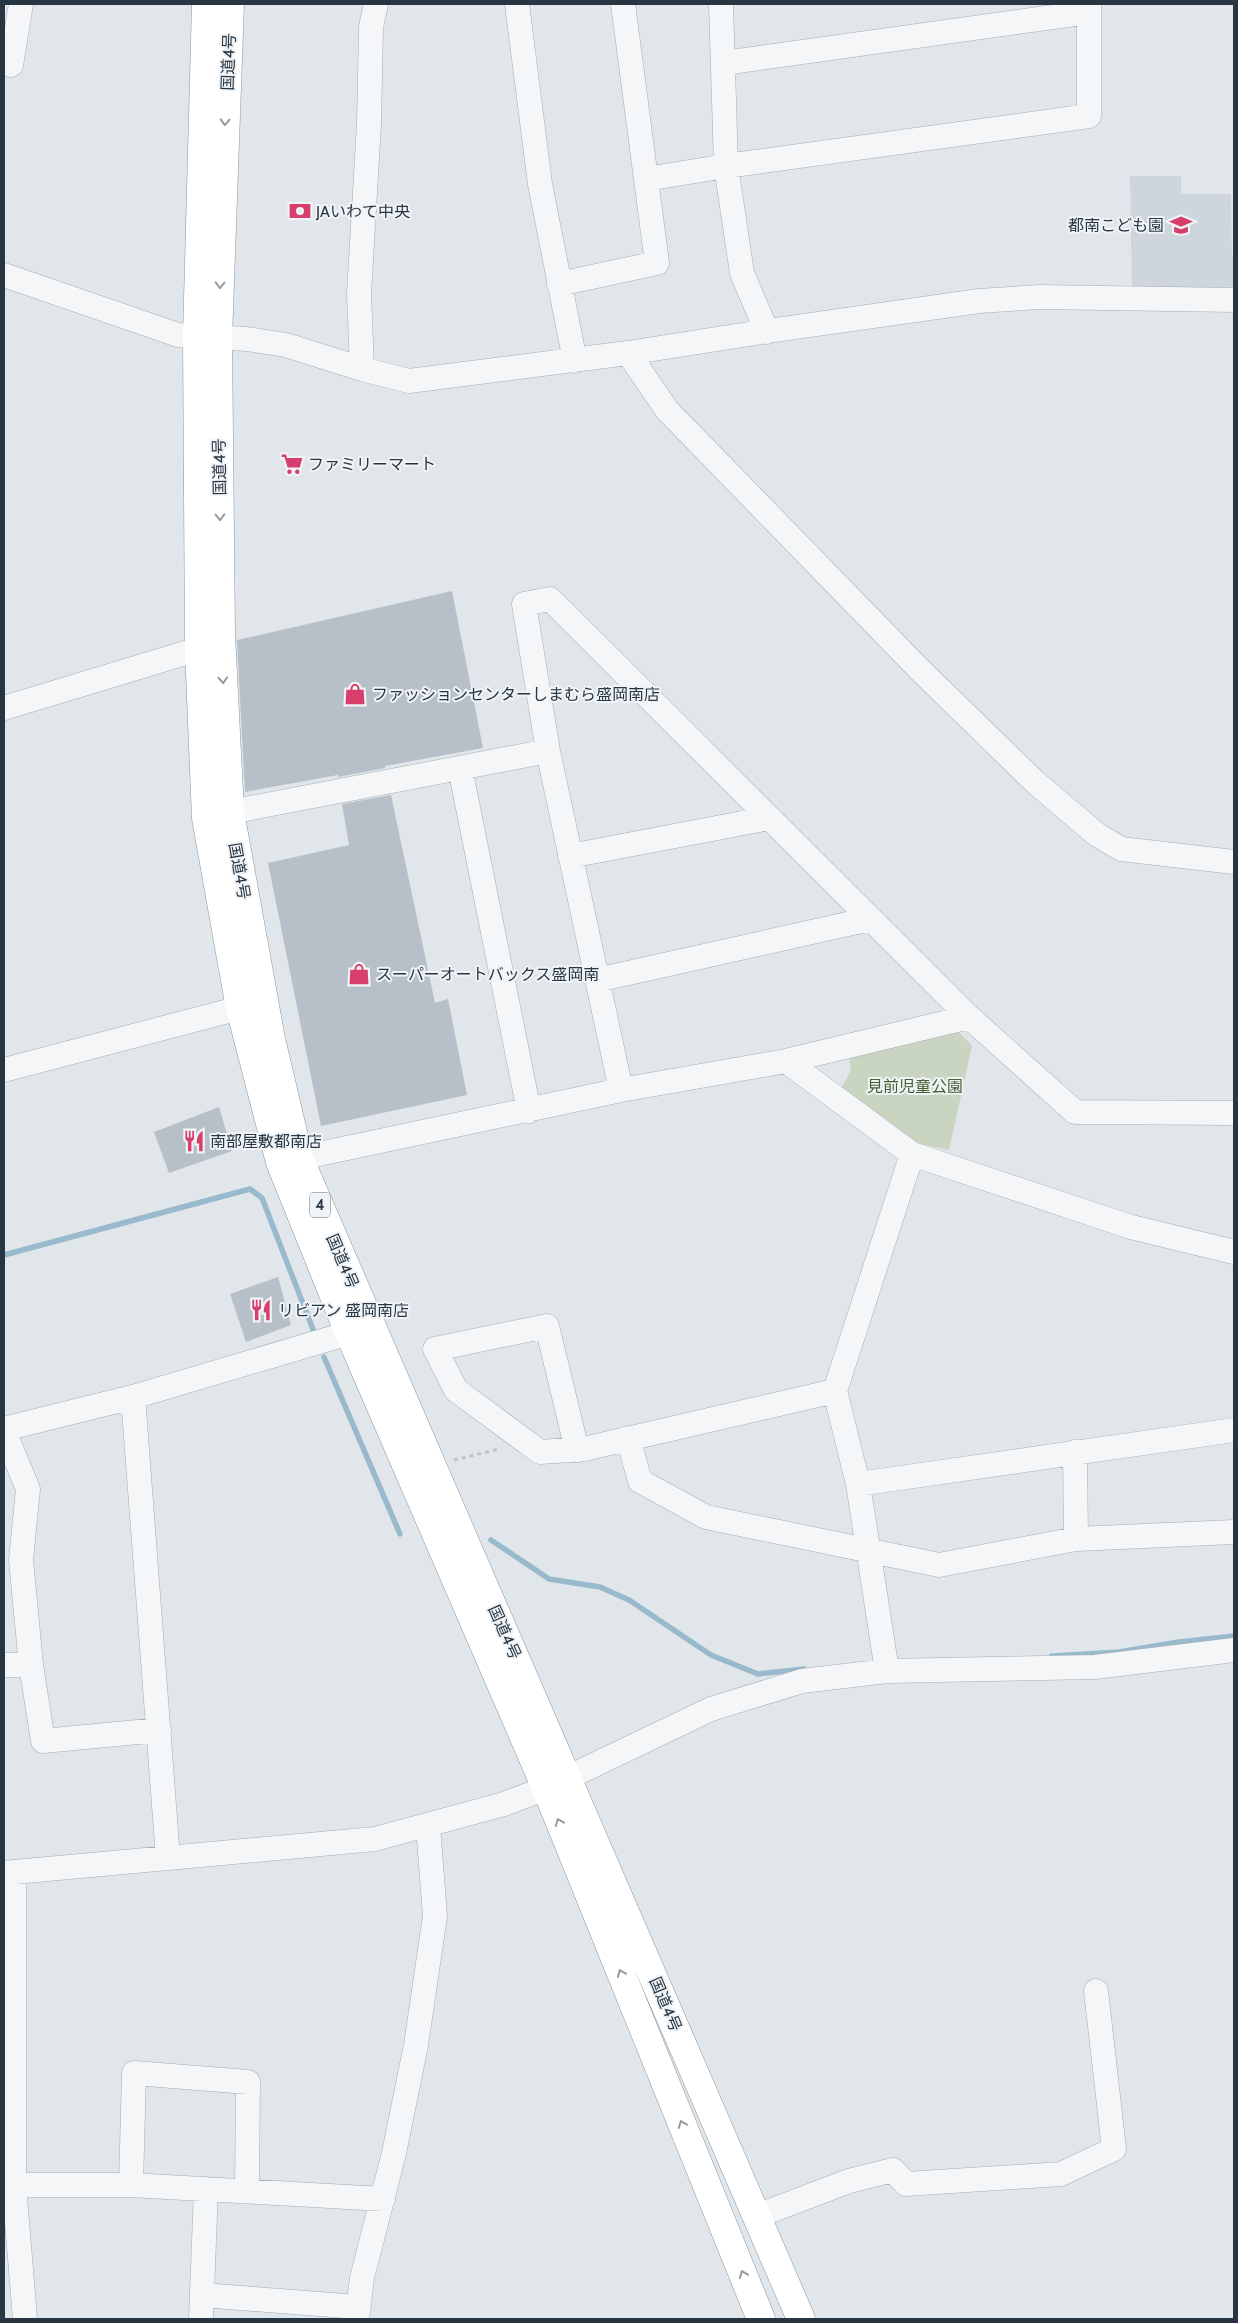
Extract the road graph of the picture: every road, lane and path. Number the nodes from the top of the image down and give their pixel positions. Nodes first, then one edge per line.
1 (21, 4) edge
2 (206, 4) edge
3 (230, 4) edge
4 (376, 4) edge
5 (517, 4) edge
6 (623, 4) edge
7 (721, 4) edge
8 (1089, 8) edge
9 (724, 63) junction
10 (11, 65) dead end
11 (726, 166) junction
12 (646, 179) junction
13 (4, 275) edge
14 (560, 284) junction
15 (1234, 300) edge
16 (767, 332) junction
17 (208, 337) junction
18 (628, 353) junction
19 (575, 361) junction
20 (362, 369) junction
21 (210, 646) junction
22 (4, 708) edge
23 (548, 751) junction
24 (460, 768) junction
25 (230, 812) junction
26 (768, 818) junction
27 (570, 856) junction
28 (1234, 862) edge
29 (870, 919) junction
30 (597, 980) junction
31 (240, 1008) junction
32 (969, 1018) junction
33 (786, 1061) junction
34 (4, 1070) edge
35 (621, 1090) junction
36 (529, 1111) junction
37 (1234, 1113) edge
38 (912, 1154) junction
39 (290, 1160) junction
40 (1234, 1252) edge
41 (349, 1333) junction
42 (835, 1391) junction
43 (133, 1397) junction
44 (4, 1430) edge
45 (1234, 1430) edge
46 (628, 1438) junction
47 (526, 1443) junction
48 (577, 1450) junction
49 (1075, 1452) junction
50 (432, 1465) junction
51 (858, 1484) junction
52 (1234, 1532) edge
53 (1076, 1539) junction
54 (869, 1551) junction
55 (12, 1560) edge
56 (1234, 1650) edge
57 (4, 1665) edge
58 (32, 1665) junction
59 (888, 1672) junction
60 (159, 1730) junction
61 (557, 1783) junction
62 (428, 1826) junction
63 (168, 1858) junction
64 (9, 1874) edge
65 (1096, 1991) dead end
66 (14, 2185) junction
67 (131, 2185) junction
68 (206, 2189) junction
69 (247, 2191) junction
70 (383, 2199) junction
71 (757, 2216) junction
72 (202, 2295) junction
73 (358, 2313) edge
74 (25, 2319) edge
75 (201, 2319) edge
76 (761, 2319) edge
77 (801, 2319) edge

1 - 10 street
2 - 17 highway, 国道4号 / 4
3 -> 17 highway, 国道4号 / 4
4 - 20 street
5 - 14 street
6 - 12 street
7 - 9 street
8 - 9 street
8 - 11 street
9 - 11 street
11 - 12 street
11 - 16 street
12 - 14 street
13 - 17 street
14 - 19 street
15 - 16 street
16 - 18 street
17 - 20 street
17 - 21 highway, 国道4号 / 4
18 - 19 street
18 - 28 street
19 - 20 street
21 - 22 street
21 -> 25 highway, 国道4号 / 4
21 - 31 highway, 国道4号 / 4
23 - 24 street
23 - 26 street
23 - 27 street
24 - 25 street
24 - 36 street
25 - 39 highway, 国道4号 / 4
26 - 27 street
26 - 29 street
27 - 30 street
29 - 30 street
29 - 32 street
30 - 35 street
31 - 34 street
31 - 39 highway, 国道4号 / 4
32 - 33 street
32 - 37 street
33 - 35 street
33 - 38 street
35 - 36 street
36 - 39 street
38 - 40 street
38 - 42 street
39 - 41 highway, 国道4号 / 4
39 - 50 highway, 国道4号 / 4
41 - 43 street
41 - 61 highway, 国道4号 / 4
42 - 46 street
42 - 51 street
43 - 44 street
43 - 60 street
44 - 55 street
45 - 49 street
46 - 48 street
46 - 54 street
47 - 48 street
47 - 48 street
47 - 50 path
49 - 51 street
49 - 53 street
50 - 61 highway, 国道4号 / 4
51 - 54 street
52 - 53 street
53 - 54 street
54 - 59 street
55 - 58 street
56 - 59 street
57 - 58 street
58 - 60 street
59 - 61 street
60 - 63 street
61 - 62 street
61 - 71 highway, 国道4号 / 4
76 -> 61 highway, 国道4号 / 4
62 - 63 street
62 - 70 street
63 - 64 street
64 - 66 street
65 - 71 street
66 - 67 street
66 - 74 street
67 - 68 street
67 - 69 street
68 - 69 street
68 - 72 street
69 - 70 street
70 - 73 street
71 - 77 highway, 国道4号 / 4
72 - 73 street
72 - 75 street

